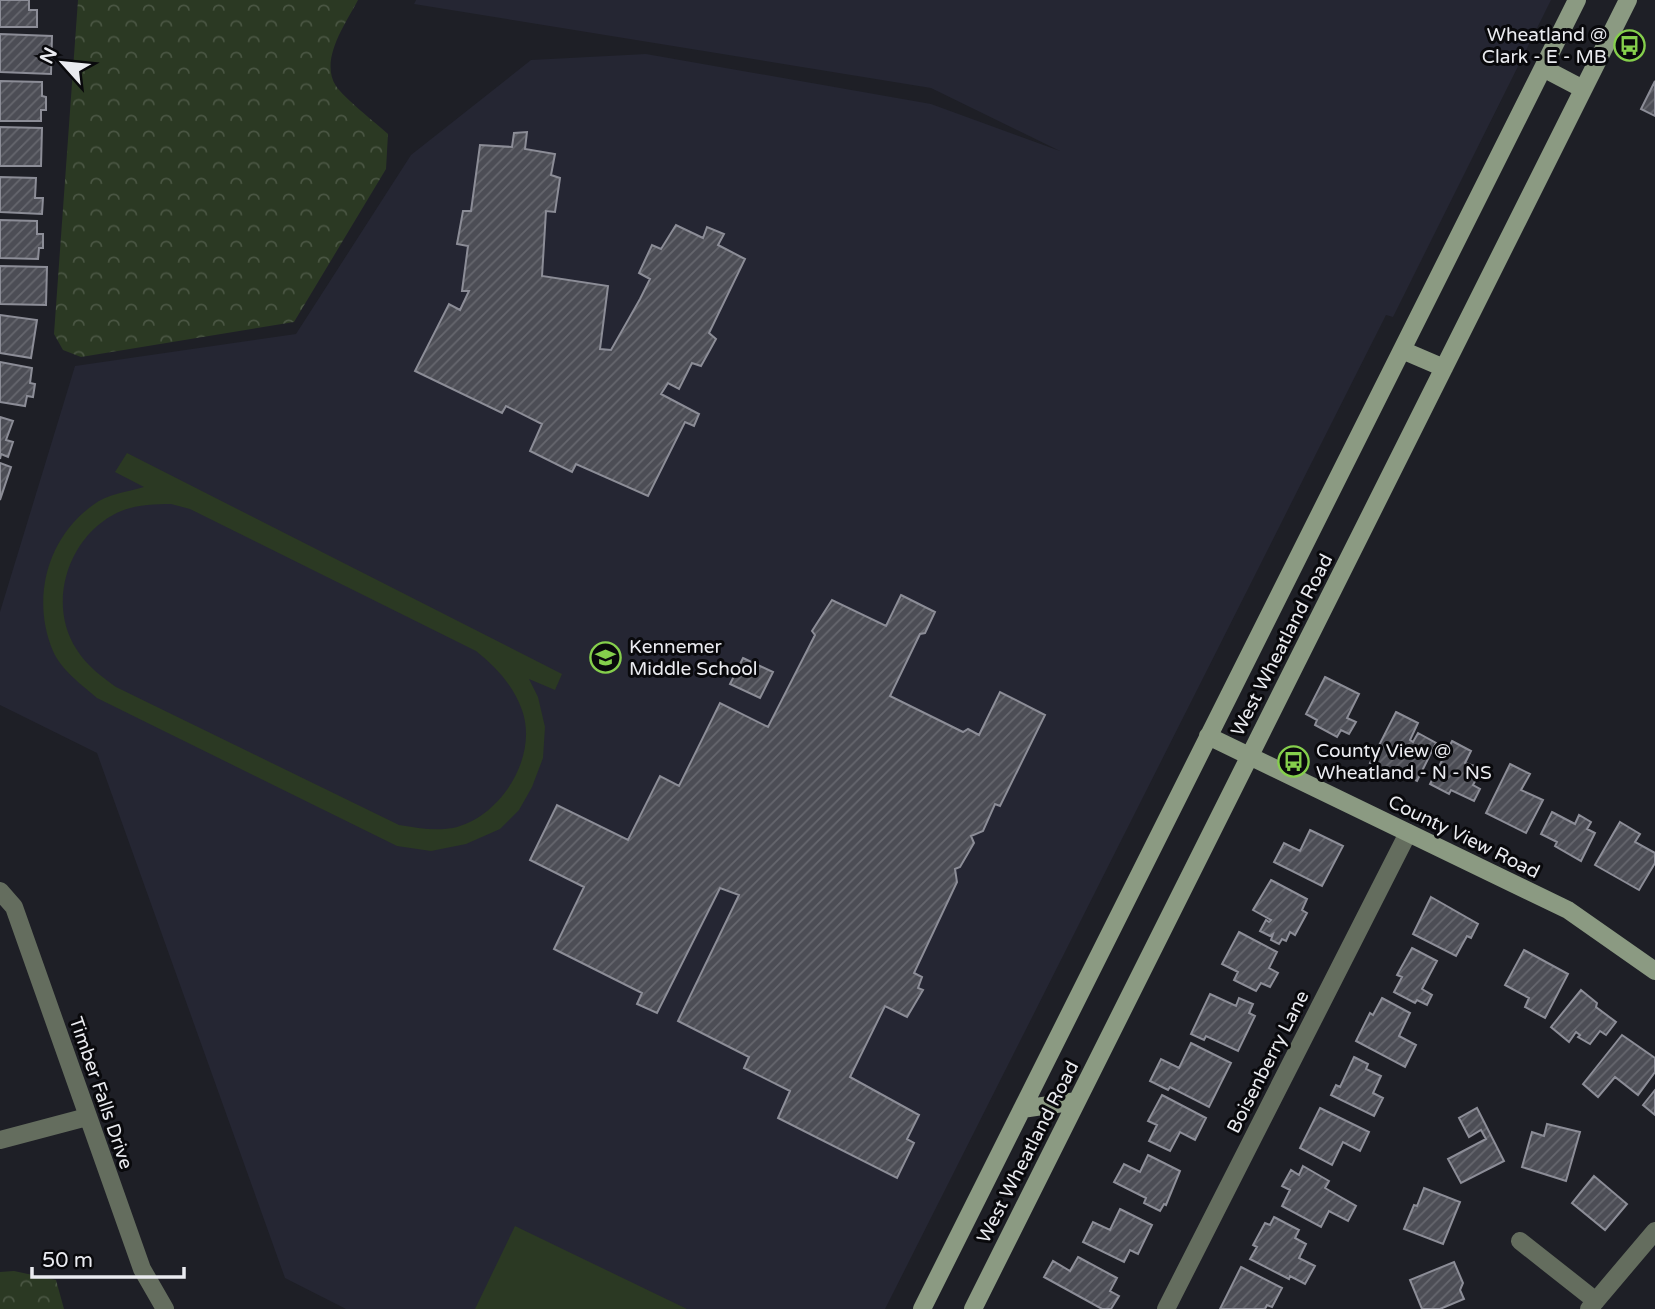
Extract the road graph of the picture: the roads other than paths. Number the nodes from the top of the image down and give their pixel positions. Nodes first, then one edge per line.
1 (1577, 0) edge
2 (1628, 0) edge
3 (1543, 68) junction
4 (1583, 89) junction
5 (1402, 350) junction
6 (1444, 368) junction
7 (1208, 736) junction
8 (1250, 757) junction
9 (1408, 833) junction
10 (0, 891) edge
11 (1655, 971) edge
12 (1077, 1101) junction
13 (1022, 1109) junction
14 (87, 1117) junction
15 (0, 1140) edge
16 (1655, 1231) edge
17 (1520, 1241) dead end
18 (1592, 1305) edge
19 (166, 1309) edge
20 (922, 1309) edge
21 (973, 1309) edge
22 (1166, 1309) edge

1 - 3 main road, West Wheatland Road
2 - 4 main road, West Wheatland Road
3 - 4 main road
3 - 5 main road, West Wheatland Road
4 - 6 main road, West Wheatland Road
5 - 6 main road
5 - 7 main road, West Wheatland Road
6 - 8 main road, West Wheatland Road
7 - 8 main road, County View Road
7 - 13 main road, West Wheatland Road
8 - 9 main road, County View Road
8 - 12 main road, West Wheatland Road
9 - 11 main road, County View Road
9 - 22 street, Boisenberry Lane
10 - 14 street, Timber Falls Drive
12 - 13 main road
12 - 21 main road, West Wheatland Road
13 - 20 main road, West Wheatland Road
14 - 15 street
14 - 19 street, Timber Falls Drive
16 - 18 street
17 - 18 street

